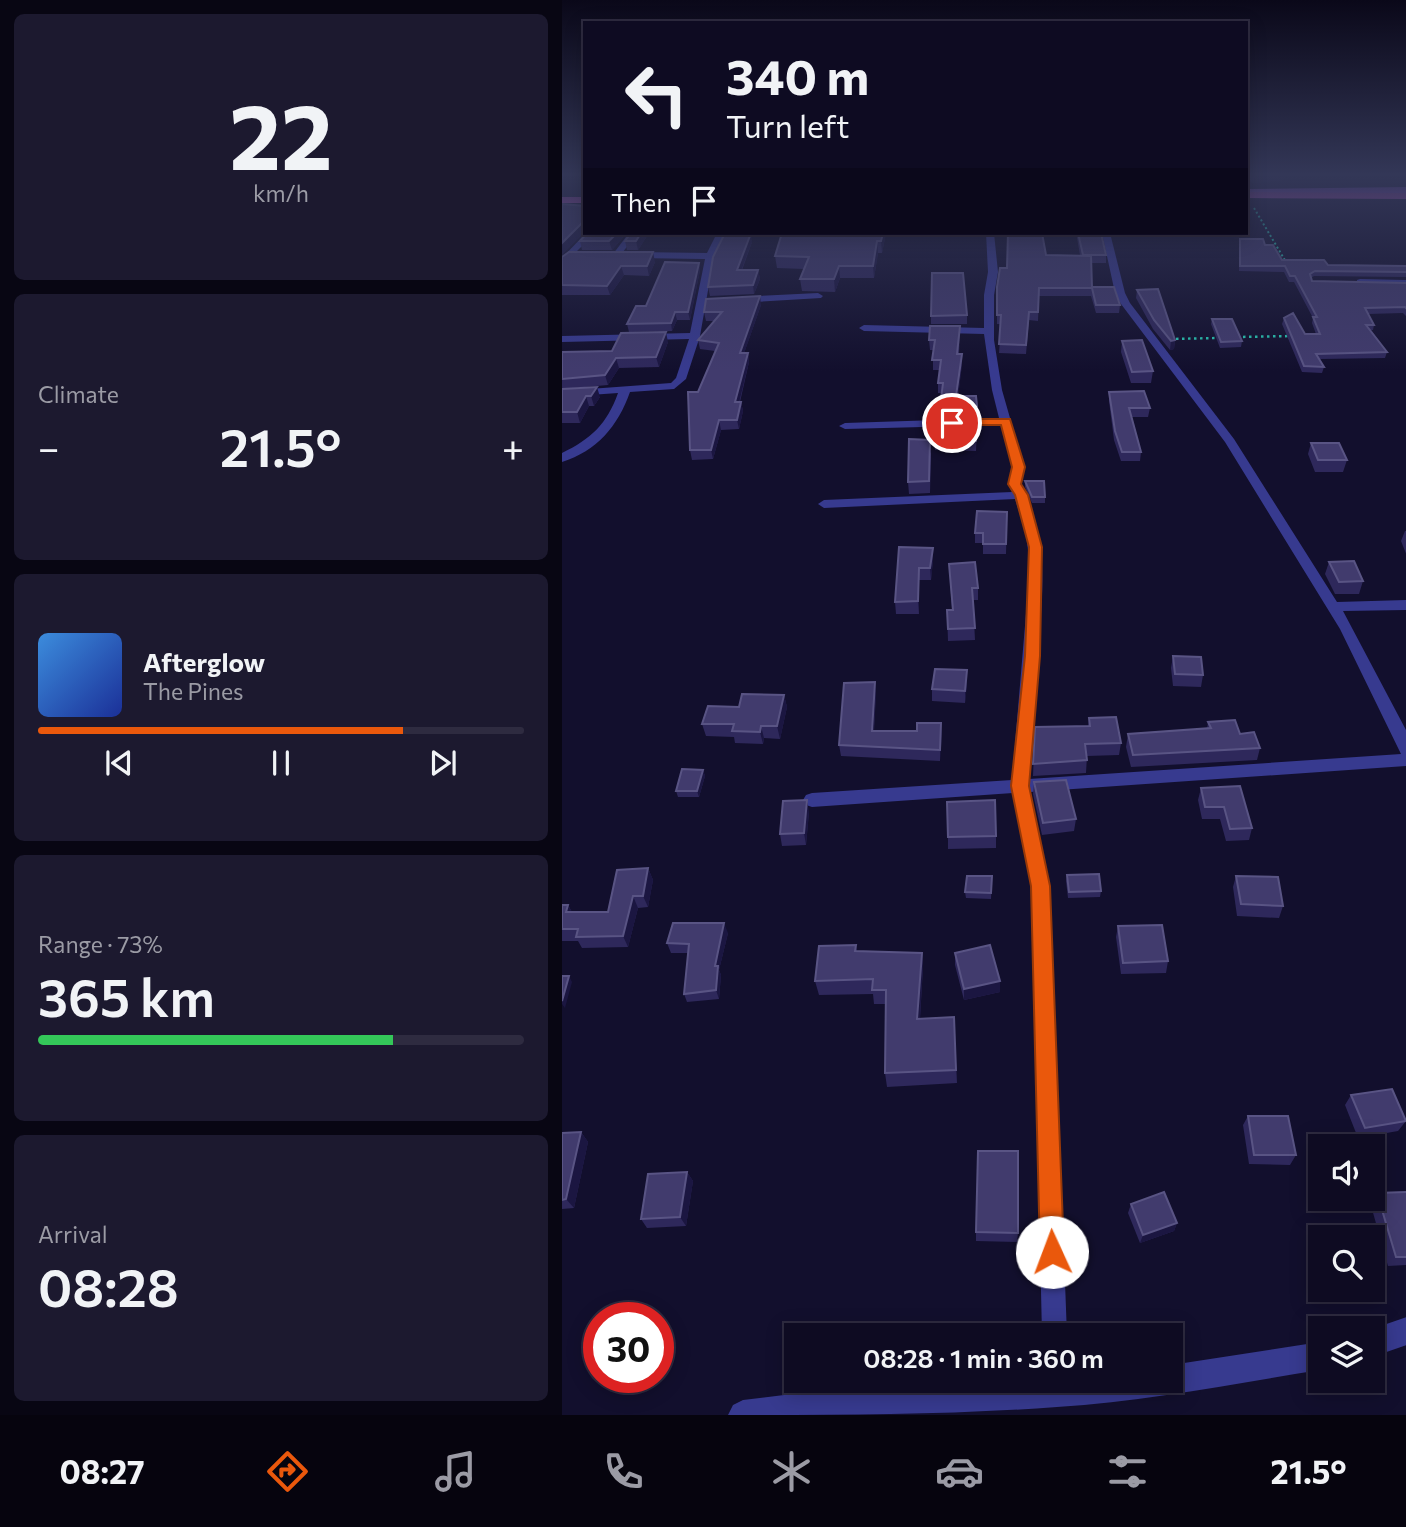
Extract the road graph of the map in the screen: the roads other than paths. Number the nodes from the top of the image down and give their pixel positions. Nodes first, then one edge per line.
1 (586, 239) edge
2 (628, 239) edge
3 (718, 239) edge
4 (990, 239) edge
5 (1107, 239) edge
6 (617, 254) junction
7 (607, 255) edge
8 (571, 256) junction
9 (584, 256) edge
10 (710, 257) junction
11 (562, 263) edge
12 (1354, 282) edge
13 (1406, 283) edge
14 (818, 296) dead end
15 (727, 301) edge
16 (701, 302) junction
17 (714, 302) edge
18 (864, 328) dead end
19 (989, 331) junction
20 (695, 336) junction
21 (562, 339) edge
22 (625, 390) junction
23 (562, 394) edge
24 (1006, 421) junction
25 (845, 426) dead end
26 (562, 458) edge
27 (1021, 495) junction
28 (824, 504) dead end
29 (1406, 605) edge
30 (1333, 607) junction
31 (1406, 750) edge
32 (1406, 760) edge
33 (1020, 786) junction
34 (812, 800) dead end
35 (1055, 1323) edge
36 (1406, 1331) edge
37 (1385, 1338) edge
38 (1308, 1358) edge
39 (1183, 1378) edge
40 (973, 1393) edge
41 (743, 1415) edge

1 - 8 street
2 - 6 street
3 - 10 street
4 - 19 street
5 - 30 street
6 - 7 street
6 - 10 street
8 - 9 street
8 - 11 street
10 - 16 street
12 - 13 street
14 - 15 street
16 - 17 street
16 - 20 street
18 - 19 street
19 - 24 street
20 - 21 street
20 - 22 street
22 - 23 street
22 - 26 street
24 - 25 street
24 - 27 street
27 - 28 street
27 - 33 street
29 - 30 street
30 - 31 street
32 - 33 street
33 - 34 street
33 - 35 street
36 - 37 street
38 - 39 street
40 - 41 street

